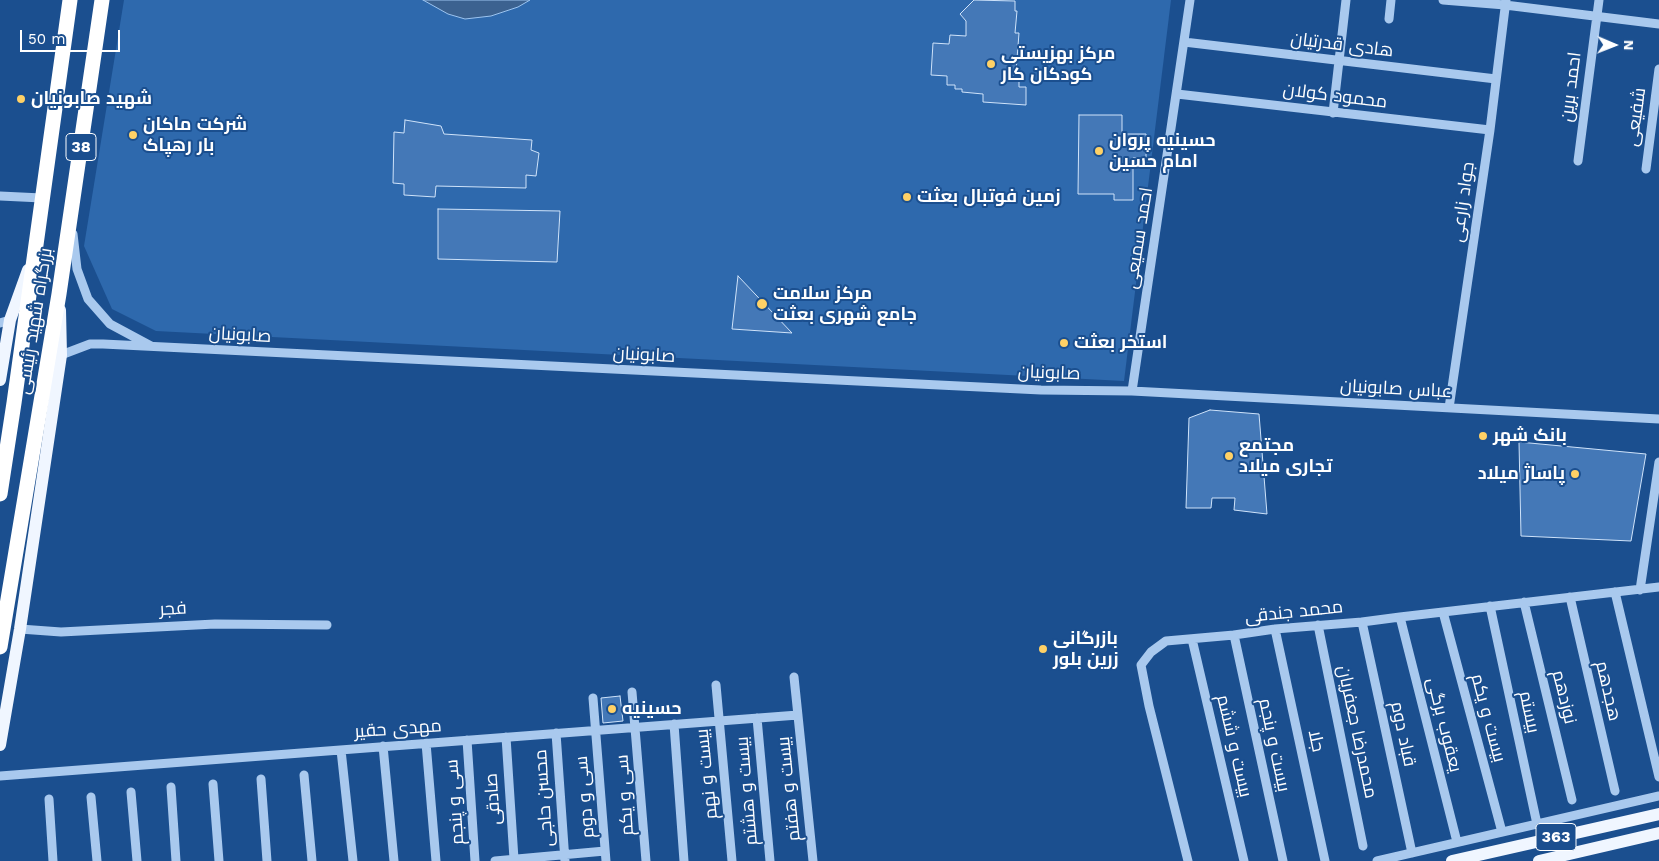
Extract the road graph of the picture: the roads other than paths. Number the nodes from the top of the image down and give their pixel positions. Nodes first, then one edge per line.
1 (70, 0) edge
2 (102, 0) edge
3 (1190, 0) edge
4 (1346, 0) edge
5 (1391, 0) edge
6 (1443, 0) edge
7 (1599, 0) edge
8 (1505, 3) edge
9 (1597, 16) junction
10 (1389, 19) dead end
11 (1659, 24) edge
12 (1184, 42) junction
13 (1339, 61) junction
14 (1659, 70) edge
15 (1496, 79) junction
16 (1177, 94) junction
17 (1333, 112) junction
18 (1490, 130) junction
19 (1578, 161) dead end
20 (1646, 169) dead end
21 (0, 196) edge
22 (42, 198) junction
23 (71, 217) junction
24 (34, 253) junction
25 (59, 294) junction
26 (5, 321) edge
27 (156, 348) junction
28 (61, 355) junction
29 (0, 380) edge
30 (1132, 391) junction
31 (40, 406) junction
32 (1449, 408) junction
33 (1659, 418) edge
34 (1659, 462) edge
35 (0, 494) edge
36 (1659, 587) edge
37 (1640, 590) junction
38 (1615, 592) junction
39 (1570, 597) junction
40 (1524, 602) junction
41 (1490, 606) junction
42 (1443, 612) junction
43 (1400, 617) junction
44 (1362, 622) junction
45 (327, 625) dead end
46 (1318, 625) junction
47 (20, 629) junction
48 (1275, 629) junction
49 (1234, 635) junction
50 (1192, 639) junction
51 (0, 647) edge
52 (794, 677) dead end
53 (716, 685) dead end
54 (632, 692) dead end
55 (593, 698) dead end
56 (798, 714) junction
57 (757, 718) junction
58 (718, 720) junction
59 (674, 724) junction
60 (636, 727) junction
61 (595, 730) junction
62 (556, 733) junction
63 (506, 737) junction
64 (467, 740) junction
65 (426, 743) junction
66 (0, 745) edge
67 (384, 746) junction
68 (341, 750) junction
69 (304, 775) dead end
70 (0, 776) edge
71 (1659, 777) edge
72 (260, 779) dead end
73 (213, 784) dead end
74 (171, 787) dead end
75 (1615, 791) dead end
76 (131, 792) dead end
77 (1659, 796) edge
78 (91, 797) dead end
79 (49, 799) dead end
80 (1572, 800) dead end
81 (1659, 814) edge
82 (1537, 824) junction
83 (1502, 832) junction
84 (1659, 833) edge
85 (1457, 842) junction
86 (1363, 846) dead end
87 (605, 851) junction
88 (1412, 853) junction
89 (565, 858) edge
90 (514, 859) junction
91 (53, 861) edge
92 (97, 861) edge
93 (137, 861) edge
94 (176, 861) edge
95 (219, 861) edge
96 (268, 861) edge
97 (312, 861) edge
98 (353, 861) edge
99 (394, 861) edge
100 (436, 861) edge
101 (475, 861) edge
102 (495, 861) edge
103 (606, 861) edge
104 (646, 861) edge
105 (684, 861) edge
106 (732, 861) edge
107 (770, 861) edge
108 (813, 861) edge
109 (1188, 861) edge
110 (1244, 861) edge
111 (1282, 861) edge
112 (1325, 861) edge
113 (1376, 861) edge
114 (1452, 861) edge
115 (1539, 861) edge

1 - 22 highway, بزرگراه شهید رئیسی / 38
2 - 23 highway, بزرگراه شهید رئیسی / 38
3 - 12 street, احمد سمیعی
4 - 13 street
5 - 10 street
6 - 8 street
7 - 9 street, احمد برین
8 - 9 street
8 - 15 street, جواد زارعی
9 - 11 street
9 - 19 street, احمد برین
12 - 13 street, هادی قدرتیان
12 - 16 street, احمد سمیعی
13 - 15 street, هادی قدرتیان
13 - 17 street
14 - 20 street, شفیعی
15 - 18 street, جواد زارعی
16 - 17 street, محمود کولان
16 - 30 street, احمد سمیعی
17 - 18 street, محمود کولان
18 - 32 street, جواد زارعی
21 - 22 street
22 - 24 highway, بزرگراه شهید رئیسی / 38
23 - 25 highway, بزرگراه شهید رئیسی / 38
23 - 27 street
24 - 26 main road
24 - 35 highway, بزرگراه شهید رئیسی / 38
25 - 28 main road
25 - 31 highway, بزرگراه شهید رئیسی / 38
26 - 29 main road
27 - 28 street
27 - 30 street, صابونیان
28 - 31 street
28 - 47 main road
30 - 32 street, عباس صابونیان
31 - 51 highway, بزرگراه شهید رئیسی / 38
32 - 33 street, عباس صابونیان
34 - 37 street
36 - 37 street, محمد جندقی
37 - 38 street, محمد جندقی
38 - 39 street, محمد جندقی
38 - 71 street
39 - 40 street, محمد جندقی
39 - 75 street, هجدهم
40 - 41 street, محمد جندقی
40 - 80 street, نوزدهم
41 - 42 street, محمد جندقی
41 - 82 street, بیستم
42 - 43 street, محمد جندقی
42 - 83 street, بیست و یکم
43 - 44 street, محمد جندقی
43 - 85 street, یعقوب برگی
44 - 46 street, محمد جندقی
44 - 88 street, قباد دوم
45 - 47 street, فجر
46 - 48 street, محمد جندقی
46 - 86 street, محمدرضا جعفریان
47 - 66 main road
48 - 49 street, محمد جندقی
48 - 112 street, جلا
49 - 50 street, محمد جندقی
49 - 111 street, بیست و پنجم
50 - 109 street, محمد جندقی
50 - 110 street, بیست و ششم
52 - 56 street, بیست و هفتم
53 - 58 street, بیست و نهم
54 - 60 street, سی و یکم
55 - 61 street, سی و دوم
56 - 57 street, مهدی حقیر
56 - 108 street, بیست و هفتم
57 - 58 street, مهدی حقیر
57 - 107 street, بیست و هشتم
58 - 59 street, مهدی حقیر
58 - 106 street, بیست و نهم
59 - 60 street, مهدی حقیر
59 - 105 street
60 - 61 street, مهدی حقیر
60 - 104 street, سی و یکم
61 - 62 street, مهدی حقیر
61 - 87 street, سی و دوم
62 - 63 street, مهدی حقیر
62 - 89 street, محسن حاجی
63 - 64 street, مهدی حقیر
63 - 90 street, صادقی
64 - 65 street, مهدی حقیر
64 - 101 street, سی و پنجم
65 - 67 street, مهدی حقیر
65 - 100 street
67 - 68 street, مهدی حقیر
67 - 99 street
68 - 70 street, مهدی حقیر
68 - 98 street
69 - 97 street
72 - 96 street
73 - 95 street
74 - 94 street
76 - 93 street
77 - 82 street
78 - 92 street
79 - 91 street
81 - 114 main road, 363
82 - 83 street
83 - 85 street
84 - 115 main road
85 - 88 street
87 - 89 street
87 - 103 street, سی و دوم
88 - 113 street
89 - 90 street
90 - 102 street

